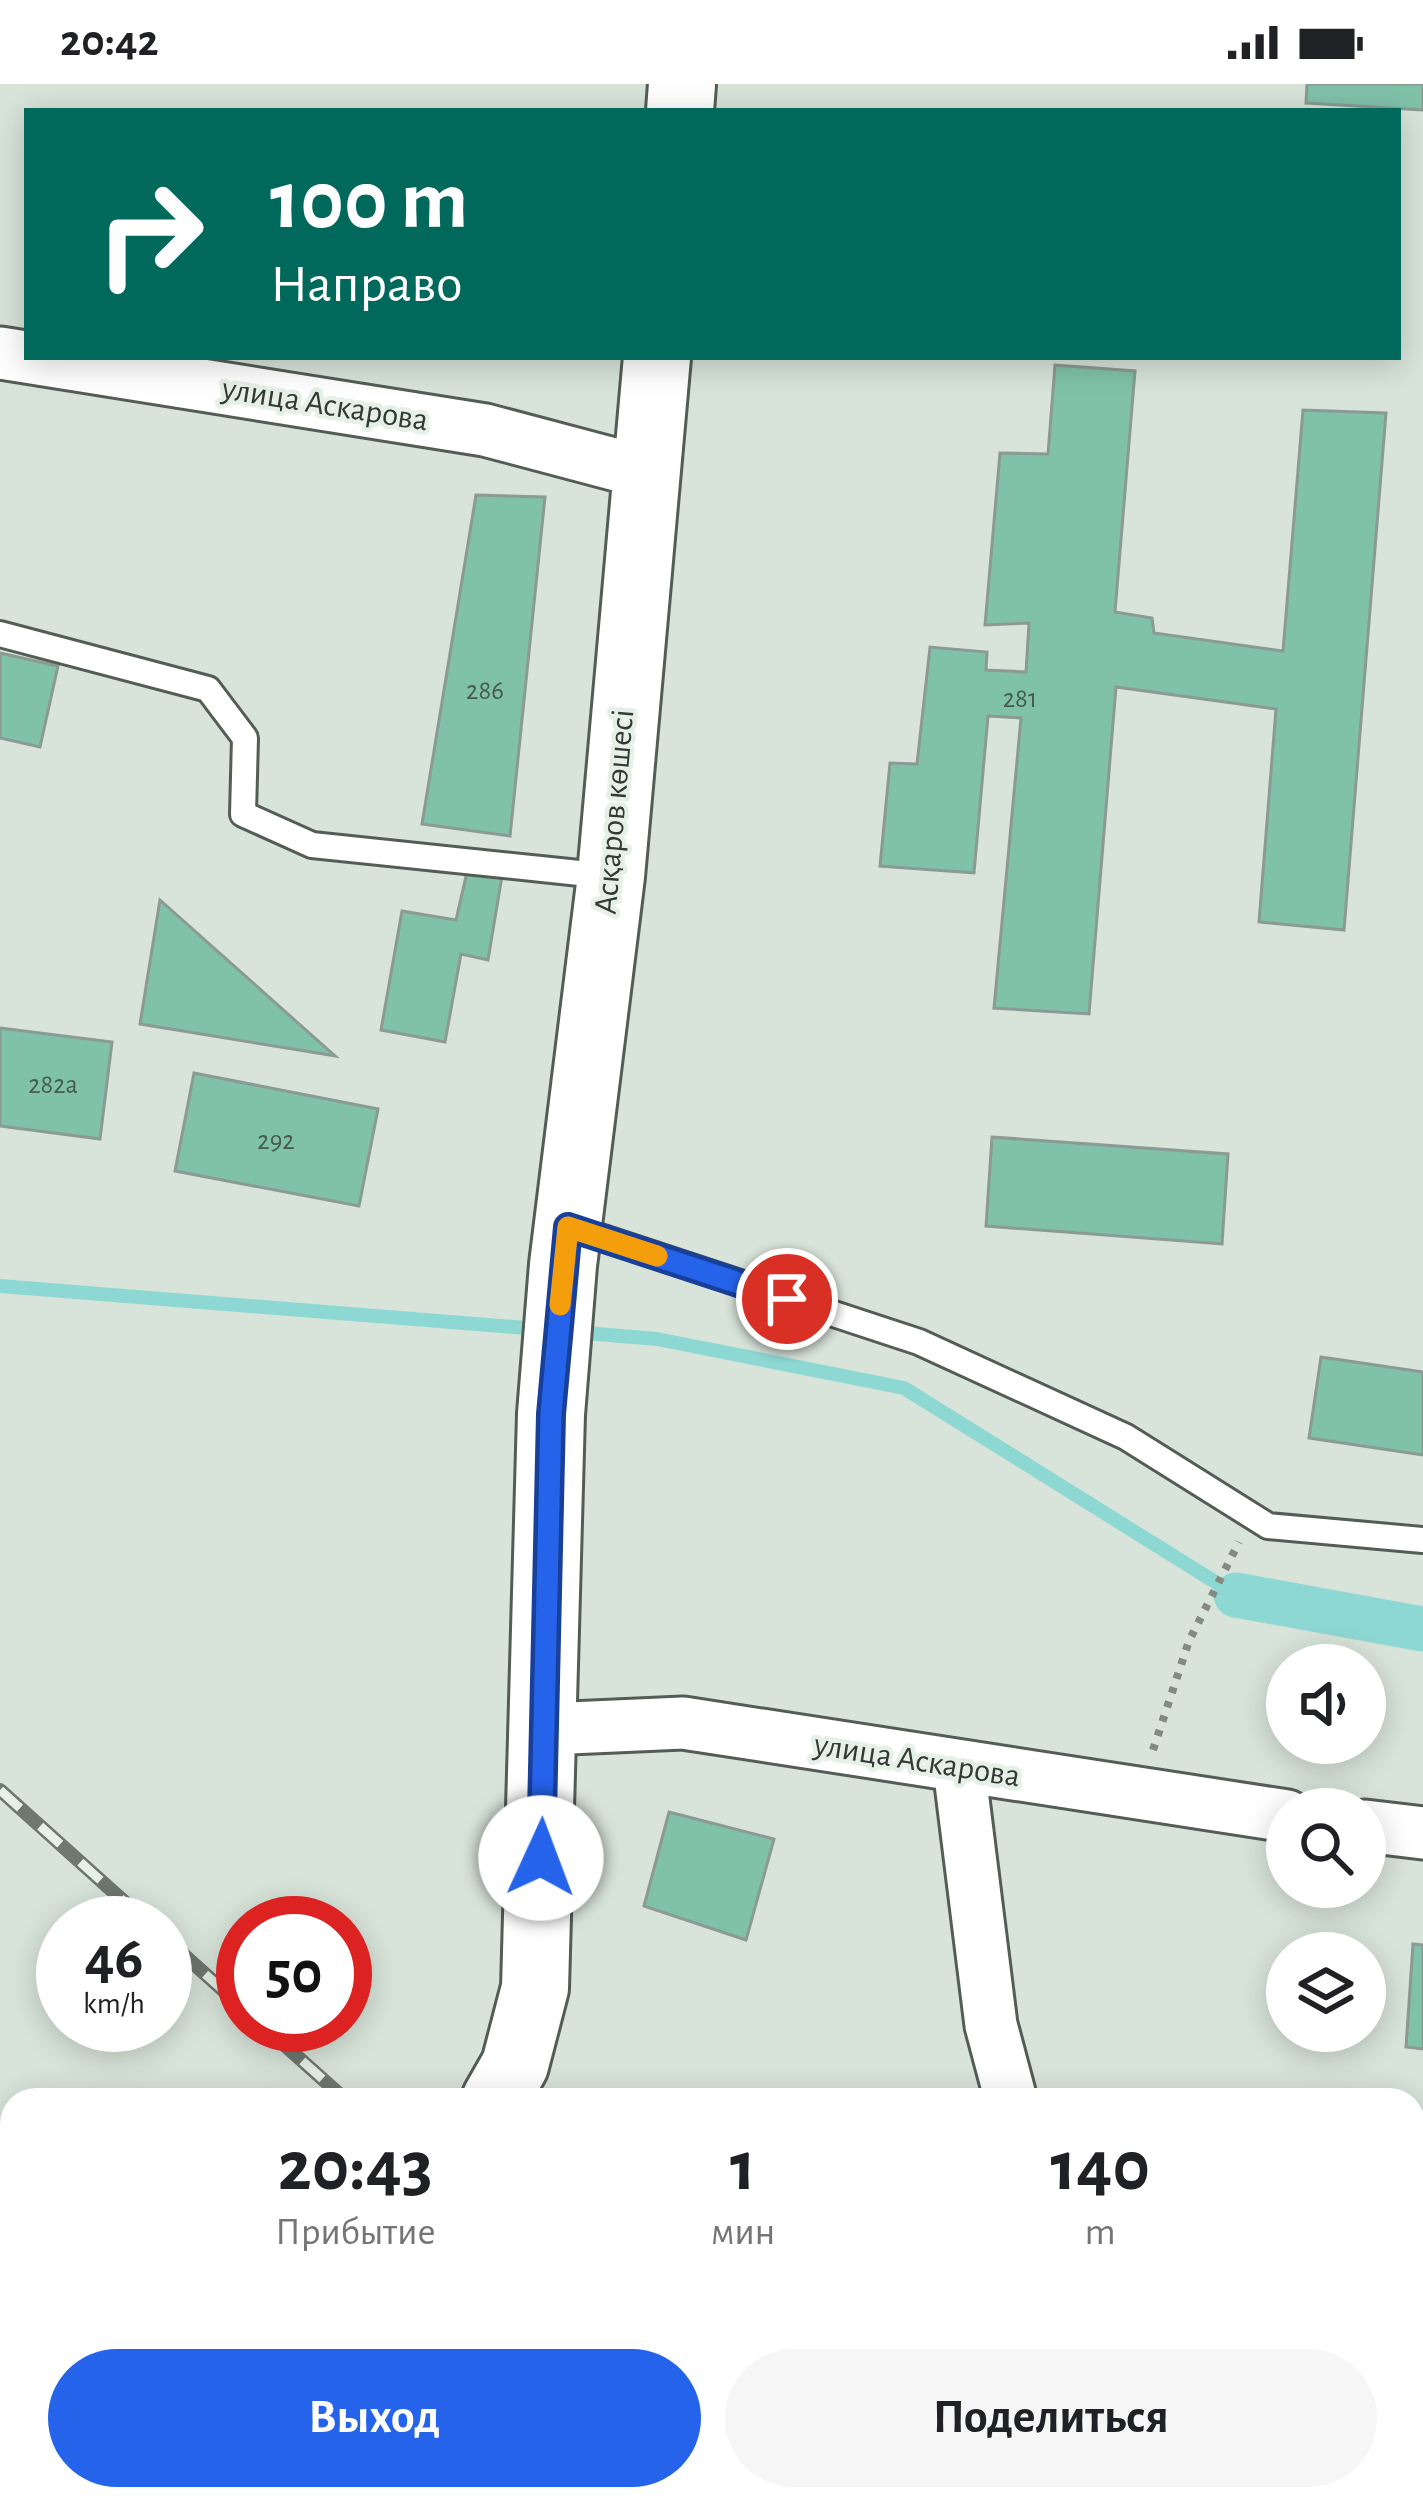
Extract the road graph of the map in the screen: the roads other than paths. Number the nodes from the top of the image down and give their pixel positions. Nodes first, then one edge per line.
1 (44, 360) edge
2 (657, 360) edge
3 (646, 473) junction
4 (0, 634) edge
5 (611, 876) junction
6 (565, 1246) junction
7 (1423, 1540) edge
8 (547, 1729) junction
9 (959, 1767) junction
10 (1266, 1813) edge
11 (1386, 1829) edge
12 (1423, 1833) edge
13 (502, 2088) edge
14 (1008, 2088) edge

1 - 3 street, улица Аскарова
2 - 3 main road, Асқаров көшесі
3 - 5 main road, Асқаров көшесі
4 - 5 lane
5 - 6 main road, Асқаров көшесі
6 - 7 lane
6 - 8 main road
8 - 9 street, улица Аскарова
8 - 13 main road
9 - 10 street, улица Аскарова
9 - 14 street
11 - 12 street

